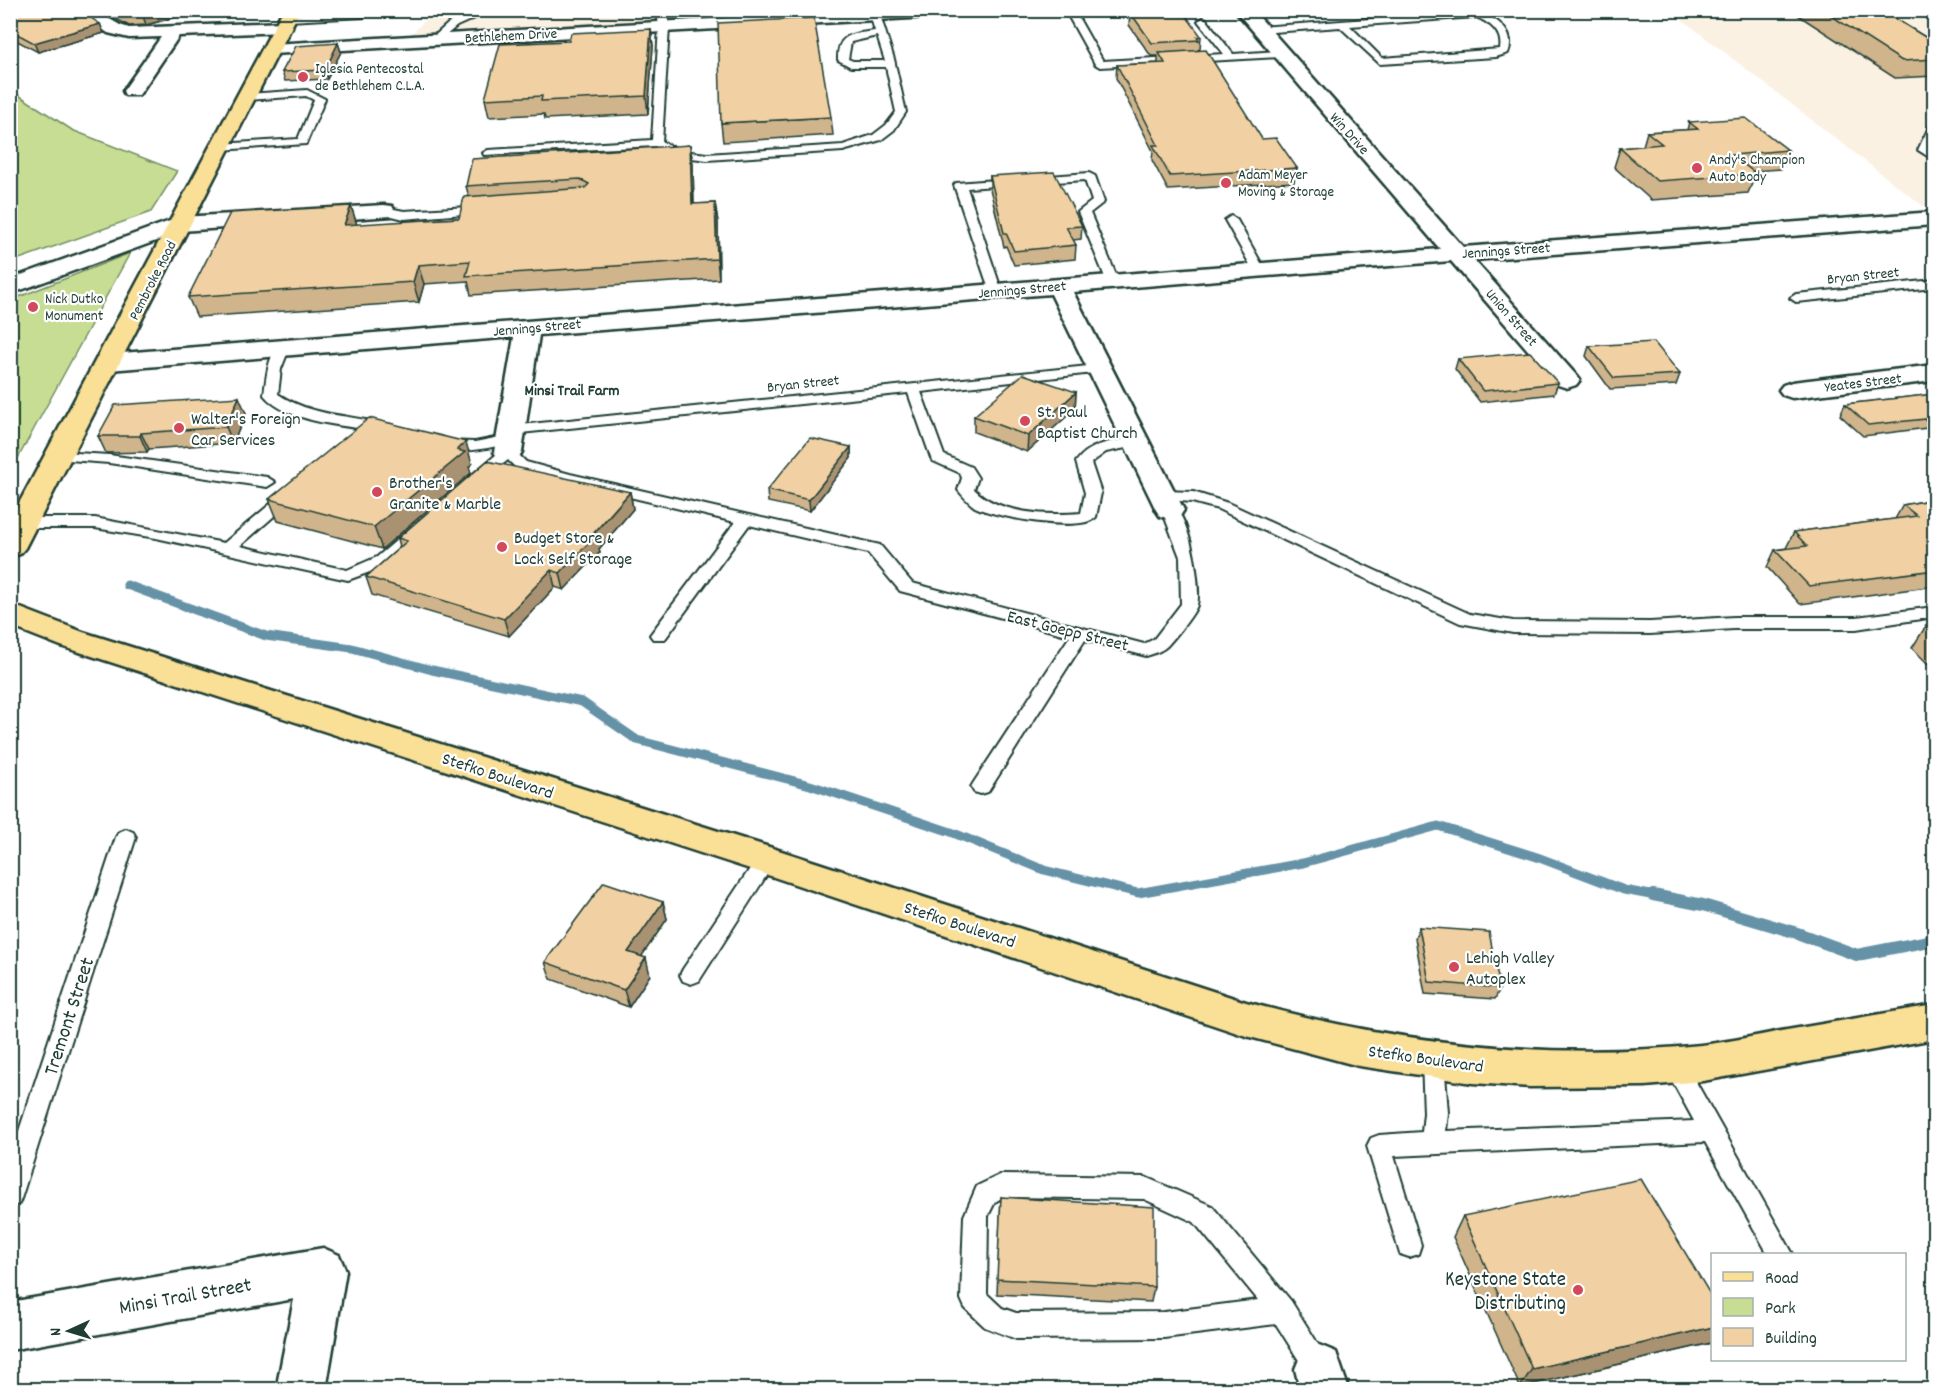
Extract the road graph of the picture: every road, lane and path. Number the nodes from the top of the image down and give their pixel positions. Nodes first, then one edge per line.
1 (81, 10) edge
2 (204, 10) edge
3 (368, 10) edge
4 (489, 10) edge
5 (965, 10) edge
6 (1069, 10) edge
7 (1243, 10) edge
8 (474, 12) edge
9 (339, 13) edge
10 (874, 15) junction
11 (298, 17) edge
12 (663, 19) edge
13 (1203, 21) dead end
14 (1342, 24) junction
15 (1260, 30) junction
16 (182, 32) junction
17 (880, 33) junction
18 (436, 39) junction
19 (272, 49) junction
20 (1280, 54) junction
21 (1231, 57) junction
22 (890, 64) junction
23 (132, 91) dead end
24 (246, 97) junction
25 (1935, 127) edge
26 (657, 143) junction
27 (220, 147) junction
28 (488, 153) dead end
29 (1935, 157) edge
30 (494, 209) edge
31 (384, 211) joint
32 (1230, 220) dead end
33 (1931, 221) edge
34 (181, 224) junction
35 (1458, 254) junction
36 (1259, 270) junction
37 (1113, 282) junction
38 (1935, 284) edge
39 (1059, 286) junction
40 (10, 287) edge
41 (996, 292) junction
42 (1796, 298) dead end
43 (528, 328) junction
44 (282, 349) junction
45 (110, 362) junction
46 (1098, 369) junction
47 (1935, 373) edge
48 (1567, 380) dead end
49 (913, 388) junction
50 (1792, 390) dead end
51 (398, 431) edge
52 (427, 439) edge
53 (509, 440) junction
54 (1136, 442) junction
55 (60, 456) junction
56 (307, 480) edge
57 (267, 482) dead end
58 (470, 484) edge
59 (1167, 503) junction
60 (746, 519) junction
61 (427, 523) edge
62 (17, 536) edge
63 (227, 549) junction
64 (1935, 612) edge
65 (10, 614) edge
66 (660, 634) dead end
67 (1080, 634) junction
68 (981, 787) dead end
69 (126, 837) dead end
70 (766, 860) junction
71 (692, 975) dead end
72 (1935, 1022) edge
73 (1433, 1061) junction
74 (1675, 1066) junction
75 (1711, 1131) junction
76 (1433, 1142) junction
77 (10, 1196) edge
78 (1409, 1245) dead end
79 (1780, 1253) edge
80 (1282, 1310) junction
81 (10, 1326) edge
82 (1322, 1379) edge
83 (301, 1389) edge

1 - 16 street
2 - 16 street
3 - 9 lane
4 - 8 lane
5 - 10 street, Bethlehem Drive
6 - 21 lane
7 - 15 street, Win Drive
8 - 18 lane
9 - 11 lane
10 - 12 street, Bethlehem Drive
10 - 17 lane
11 - 16 street
11 - 19 main road, Pembroke Road
12 - 18 street, Bethlehem Drive
12 - 26 lane
13 - 21 lane
14 - 14 lane
14 - 15 lane
15 - 20 street, Win Drive
16 - 23 street
17 - 22 lane
17 - 22 lane
18 - 19 street, Bethlehem Drive
19 - 24 main road, Pembroke Road
20 - 21 lane
20 - 35 street, Win Drive
22 - 26 lane
24 - 27 main road, Pembroke Road
24 - 27 lane
25 - 29 lane
26 - 28 lane
27 - 34 main road, Pembroke Road
30 - 31 lane
31 - 34 street
32 - 36 lane
33 - 35 street, Jennings Street
34 - 40 street
34 - 45 main road, Pembroke Road
35 - 36 street, Jennings Street
35 - 48 street, Union Street
36 - 37 street, Jennings Street
37 - 39 street, Jennings Street
37 - 41 lane
38 - 42 lane, Bryan Street
39 - 41 street, Jennings Street
39 - 46 street, East Goepp Street
41 - 43 street, Jennings Street
43 - 44 street, Jennings Street
43 - 53 street
44 - 45 street, Jennings Street
44 - 51 lane
45 - 55 main road, Pembroke Road
46 - 49 lane, Bryan Street
46 - 54 street, East Goepp Street
47 - 50 street, Yeates Street
49 - 53 lane, Bryan Street
49 - 54 lane
52 - 53 lane, Bryan Street
53 - 58 lane
53 - 60 lane
54 - 59 street, East Goepp Street
55 - 57 lane
55 - 62 main road, Pembroke Road
56 - 63 lane
59 - 64 lane
59 - 67 lane, East Goepp Street
60 - 66 lane
60 - 67 lane, East Goepp Street
61 - 63 lane
62 - 63 lane
65 - 70 main road, Stefko Boulevard
67 - 68 lane
69 - 77 lane, Tremont Street
70 - 71 lane
70 - 73 main road, Stefko Boulevard
72 - 74 main road, Stefko Boulevard
73 - 74 main road, Stefko Boulevard
73 - 76 lane
74 - 75 lane
75 - 76 lane
75 - 79 lane
76 - 78 lane
80 - 80 lane
80 - 82 lane
81 - 83 street, Minsi Trail Street

